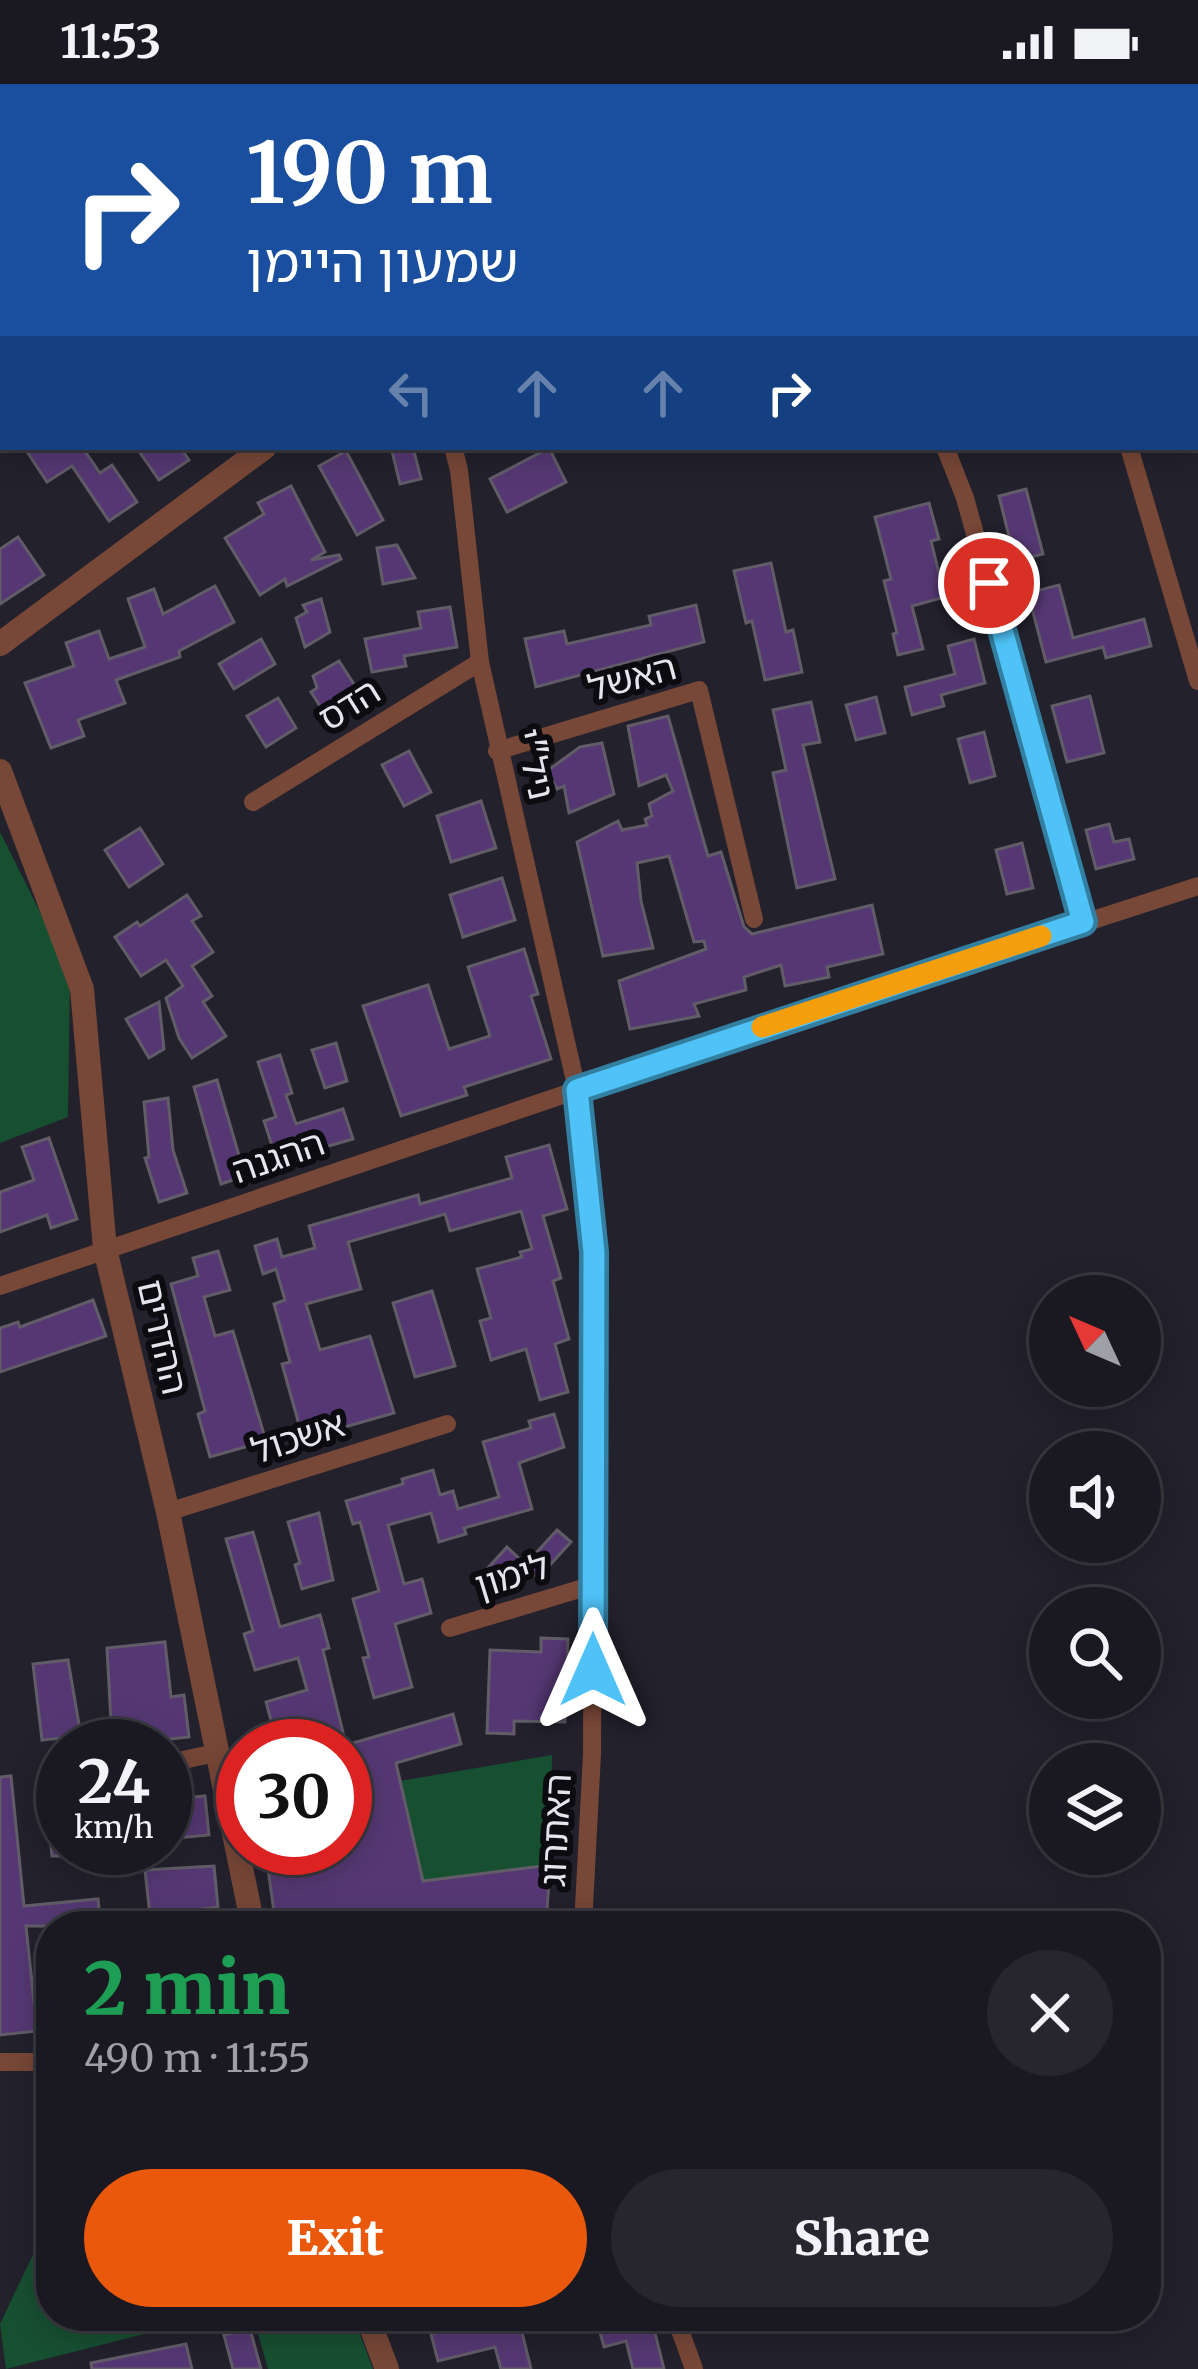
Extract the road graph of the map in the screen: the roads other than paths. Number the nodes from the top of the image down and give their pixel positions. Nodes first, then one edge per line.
1 (261, 450) edge
2 (454, 450) edge
3 (946, 450) edge
4 (1130, 450) edge
5 (0, 644) edge
6 (480, 662) junction
7 (1198, 681) edge
8 (497, 751) junction
9 (0, 771) edge
10 (253, 802) dead end
11 (1198, 886) edge
12 (754, 919) dead end
13 (1083, 922) junction
14 (577, 1090) junction
15 (105, 1249) junction
16 (0, 1286) edge
17 (447, 1424) dead end
18 (168, 1512) junction
19 (593, 1586) junction
20 (449, 1628) dead end
21 (216, 1734) edge
22 (243, 1875) edge
23 (250, 1911) edge
24 (584, 1911) edge
25 (0, 2062) edge
26 (36, 2062) edge
27 (373, 2331) edge
28 (680, 2331) edge
29 (387, 2369) edge
30 (694, 2369) edge

1 - 5 street
2 - 6 street, ניל"י
3 - 13 street
4 - 7 street
6 - 8 street, ניל"י
6 - 10 street, הדס
8 - 12 street, האשל
8 - 14 street, ניל"י
9 - 15 street, ההדרים
11 - 13 street, ההגנה
13 - 14 street, ההגנה
14 - 15 street, ההגנה
14 - 19 street, האתרוג
15 - 16 street, ההגנה
15 - 18 street, ההדרים
17 - 18 street, אשכול
18 - 21 street, ההדרים
19 - 20 street, לימון
19 - 24 street, האתרוג
22 - 23 street, ההדרים
25 - 26 street
27 - 29 street
28 - 30 street

